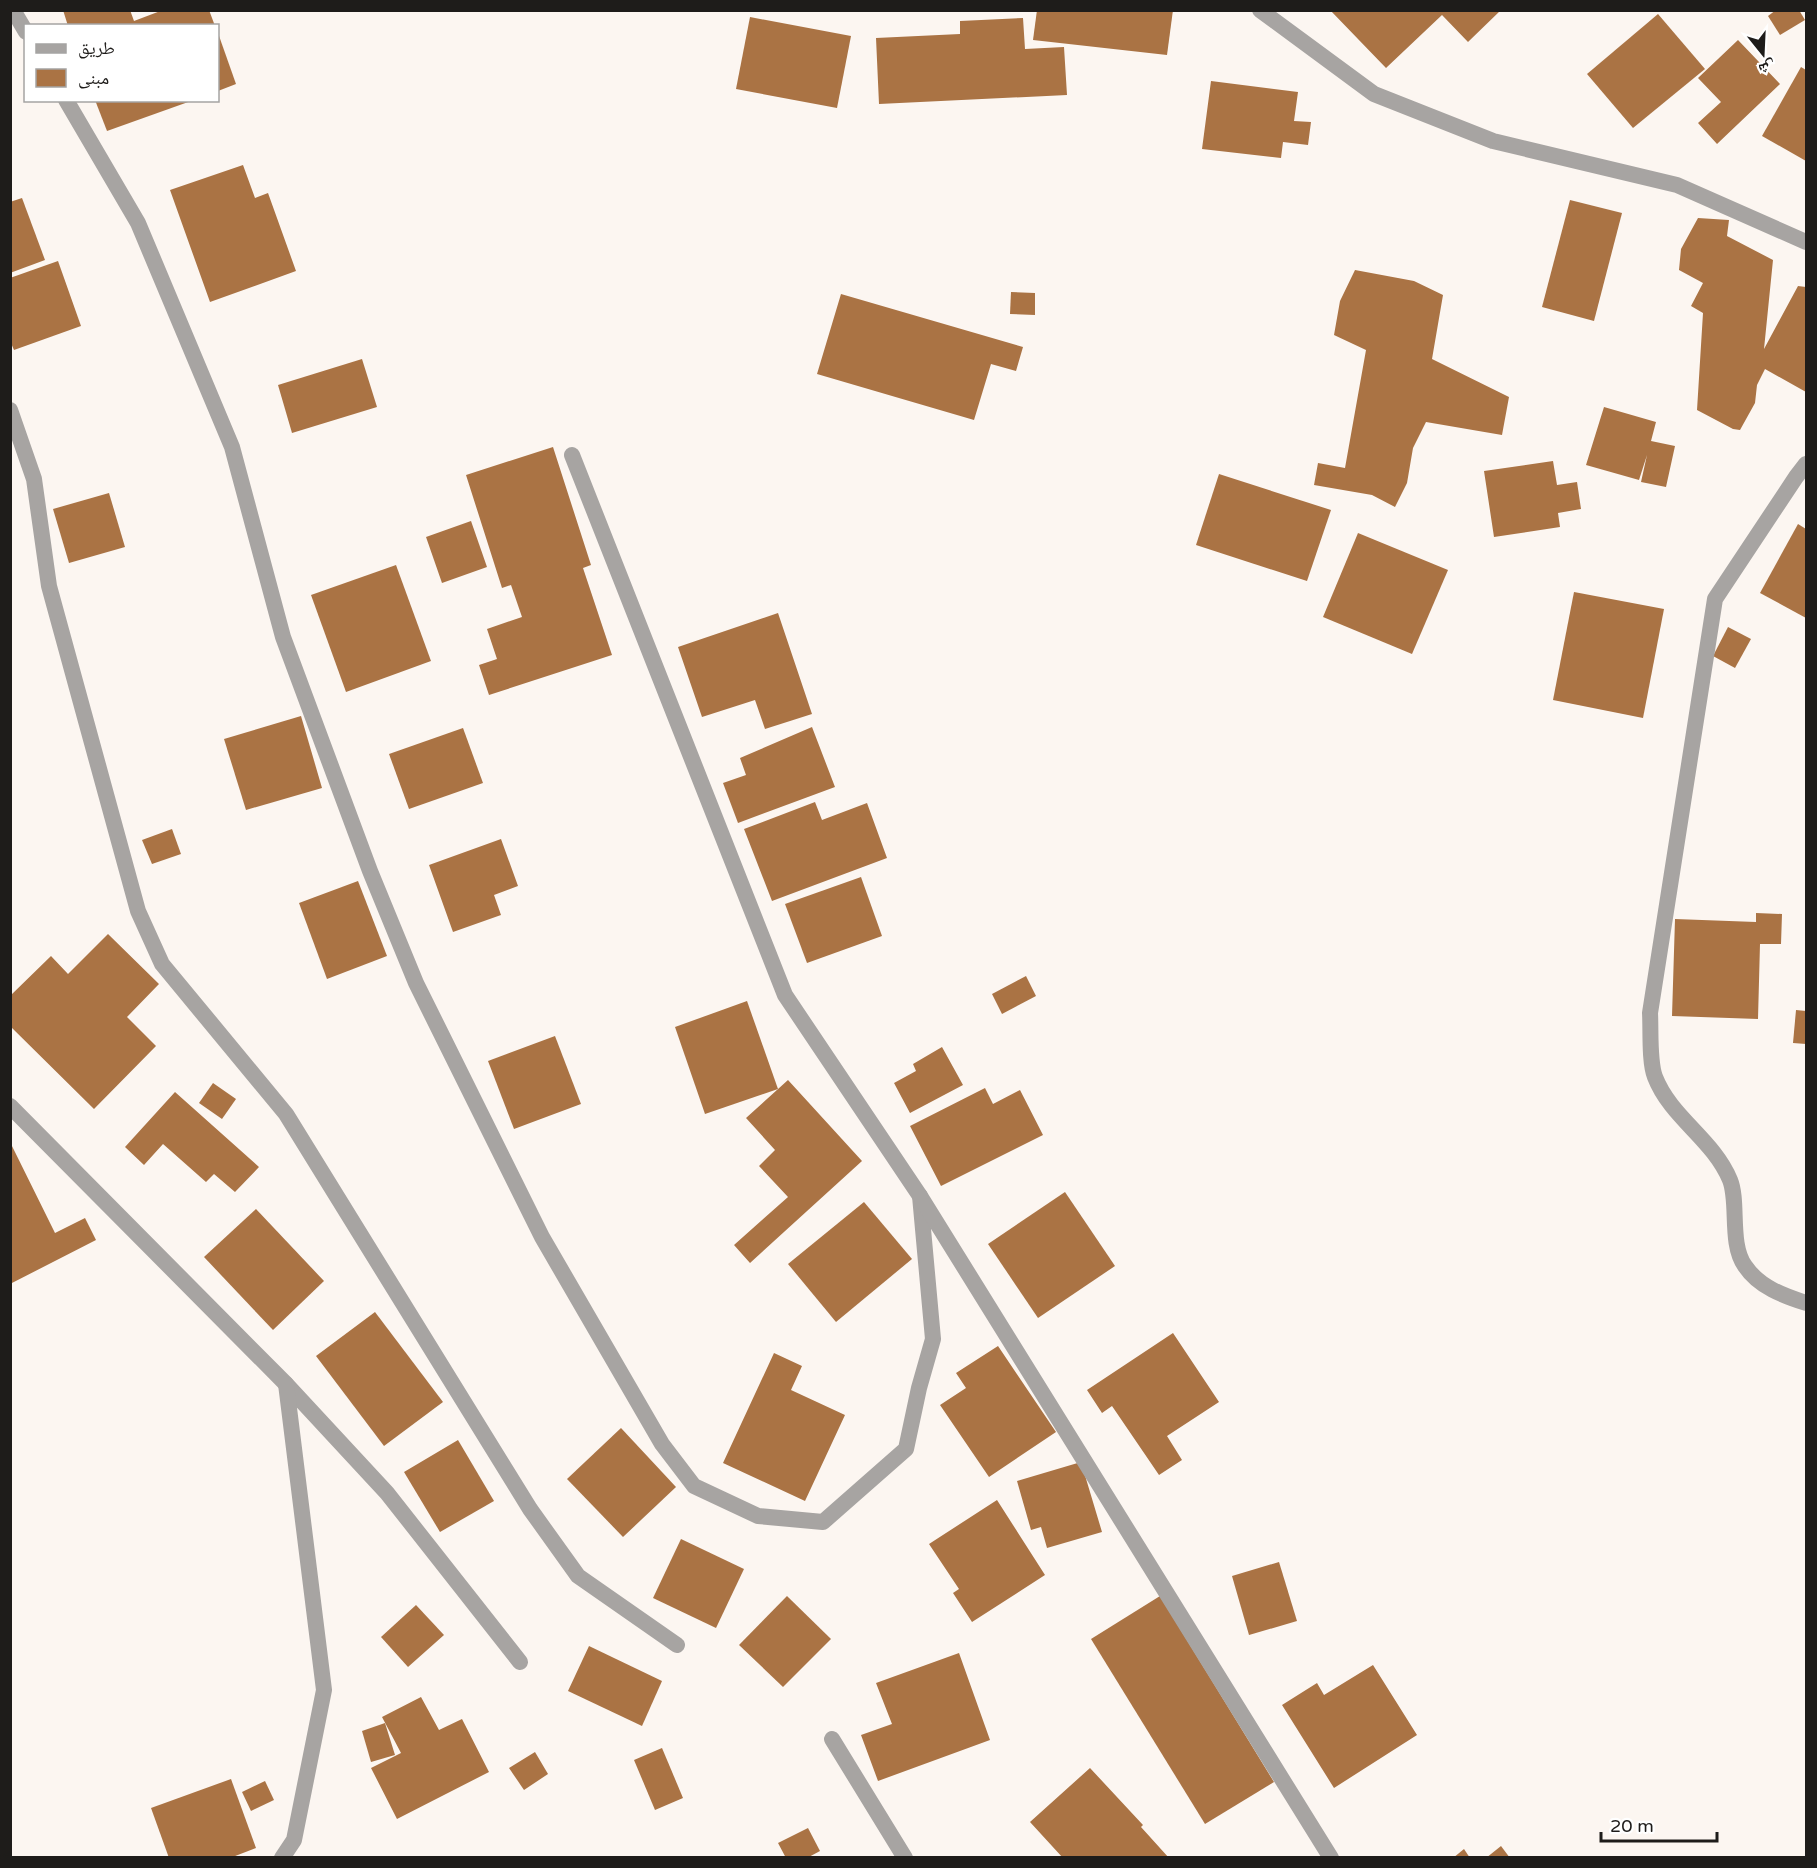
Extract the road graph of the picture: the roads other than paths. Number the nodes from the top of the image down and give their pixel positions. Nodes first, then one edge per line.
1 (13, 10) edge
2 (1260, 10) edge
3 (24, 29) edge
4 (67, 102) edge
5 (1806, 242) edge
6 (10, 410) edge
7 (572, 455) dead end
8 (1806, 464) edge
9 (10, 1106) edge
10 (920, 1196) junction
11 (1806, 1303) edge
12 (286, 1384) junction
13 (677, 1645) dead end
14 (520, 1662) dead end
15 (832, 1739) dead end
16 (282, 1857) edge
17 (905, 1857) edge
18 (1331, 1857) edge

1 - 3 street
2 - 5 street
4 - 10 street
6 - 13 street
7 - 10 street
8 - 11 street
9 - 12 street
10 - 18 street
12 - 14 street
12 - 16 street
15 - 17 street

